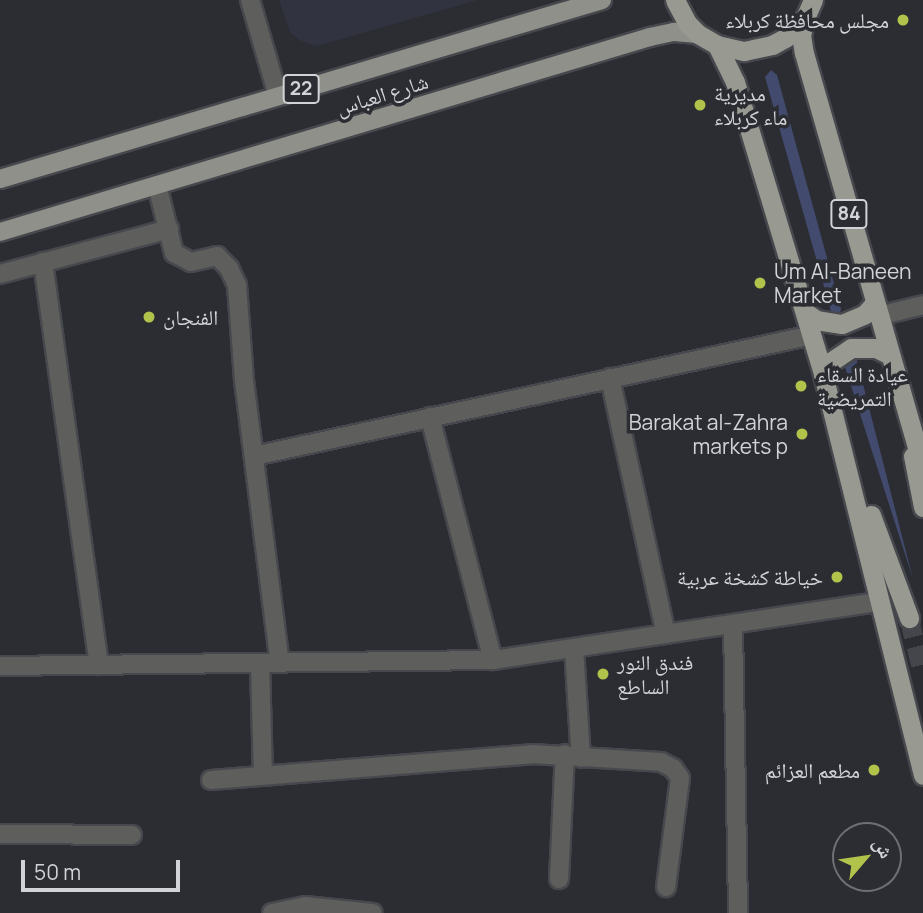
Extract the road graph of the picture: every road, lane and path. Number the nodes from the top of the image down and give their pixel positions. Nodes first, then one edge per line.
1 (250, 0) edge
2 (602, 0) edge
3 (675, 0) edge
4 (813, 0) edge
5 (805, 18) junction
6 (698, 34) junction
7 (717, 45) junction
8 (278, 96) junction
9 (0, 179) edge
10 (156, 186) junction
11 (169, 229) junction
12 (0, 232) edge
13 (43, 262) junction
14 (0, 274) edge
15 (923, 305) edge
16 (876, 310) junction
17 (805, 312) junction
18 (812, 335) junction
19 (888, 354) junction
20 (823, 374) junction
21 (610, 378) junction
22 (904, 410) junction
23 (430, 417) junction
24 (837, 426) junction
25 (254, 456) junction
26 (923, 468) edge
27 (923, 507) edge
28 (881, 601) junction
29 (909, 618) tunnel mouth
30 (733, 624) junction
31 (666, 634) junction
32 (574, 648) junction
33 (494, 660) junction
34 (260, 663) junction
35 (280, 663) junction
36 (99, 665) junction
37 (0, 666) edge
38 (573, 756) junction
39 (263, 775) junction
40 (923, 775) edge
41 (211, 780) dead end
42 (0, 834) edge
43 (132, 835) dead end
44 (559, 879) dead end
45 (666, 887) dead end
46 (272, 913) edge
47 (373, 913) edge
48 (738, 913) edge

1 - 8 street
2 - 8 main road, شارع العباس / 22
3 - 6 highway, 84
4 - 5 highway, 84
5 - 7 highway, 84
5 - 16 highway, 84
6 - 7 highway, 84
6 - 10 main road, شارع العباس
7 - 17 highway
8 - 9 main road, شارع العباس / 22
10 - 11 street
10 - 12 main road, شارع العباس
11 - 13 street
11 - 25 street
13 - 14 street
13 - 36 street
15 - 16 street
16 - 17 highway
16 - 19 highway, 84
17 - 18 highway
18 - 20 highway
18 - 21 street
19 - 20 highway
19 - 22 highway, 84
20 - 24 highway
21 - 23 street
21 - 31 street
22 - 26 highway
22 - 27 highway, 84
23 - 25 street
23 - 33 street
24 - 28 highway
24 - 29 highway
25 - 35 street
28 - 30 street
28 - 40 highway
30 - 31 street
30 - 48 street
31 - 32 street
32 - 33 street
32 - 38 street
33 - 35 street
34 - 35 street
34 - 36 street
34 - 39 street
36 - 37 street
38 - 39 street
38 - 44 street
38 - 45 street
39 - 41 street
42 - 43 street
46 - 47 street

